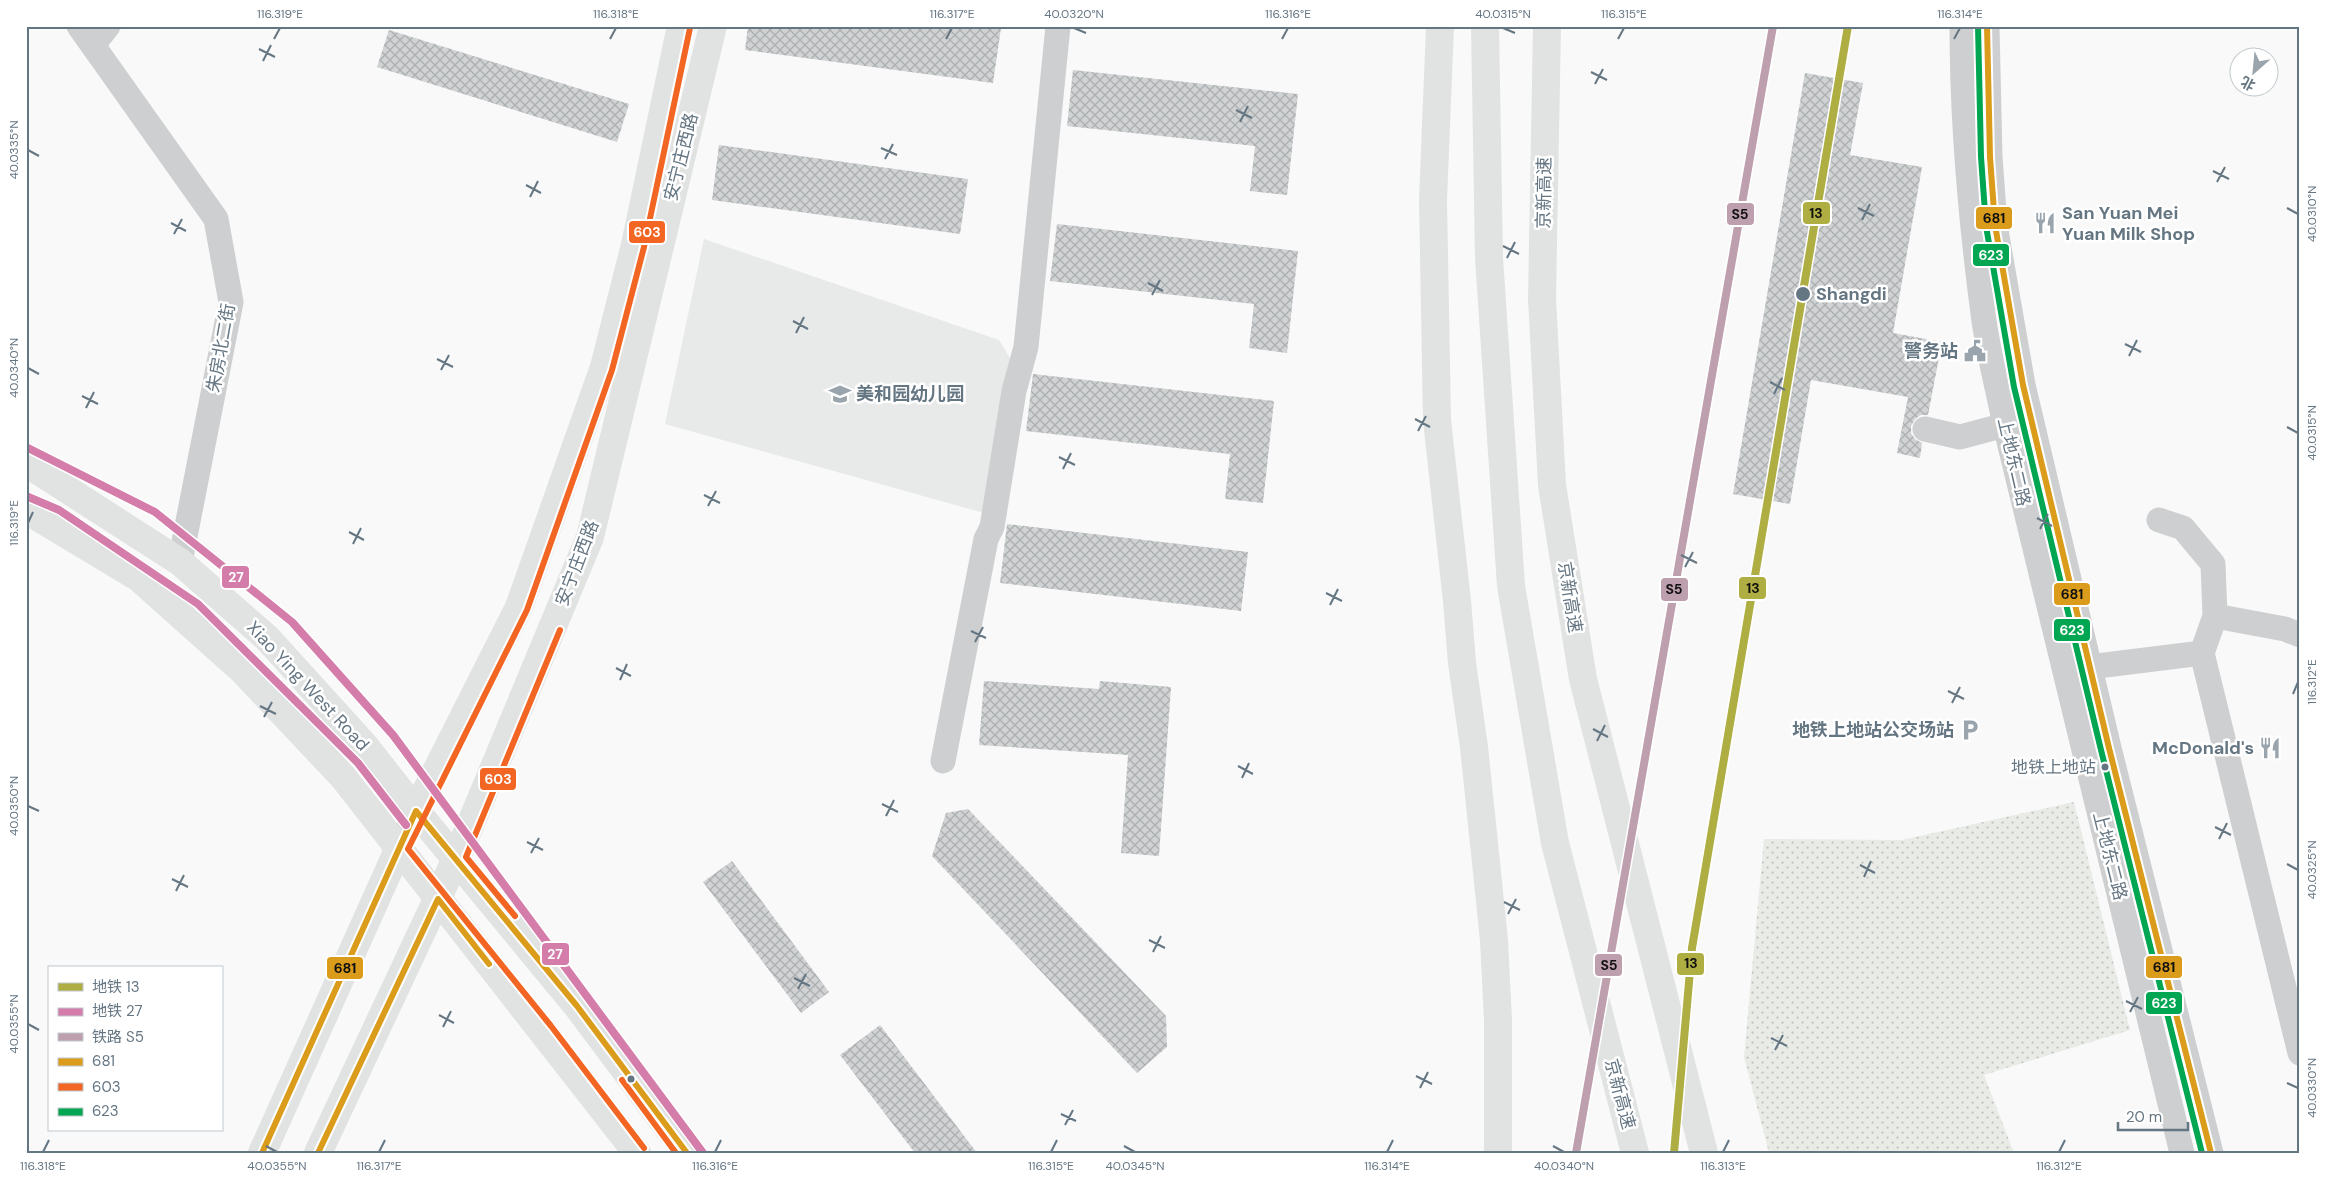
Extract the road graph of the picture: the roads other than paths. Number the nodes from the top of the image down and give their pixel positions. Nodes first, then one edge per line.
1 (108, 26) edge
2 (681, 26) edge
3 (713, 26) edge
4 (1058, 26) edge
5 (1440, 26) edge
6 (1485, 26) edge
7 (1547, 26) edge
8 (1962, 26) edge
9 (1987, 26) edge
10 (86, 36) edge
11 (2005, 425) junction
12 (1925, 429) dead end
13 (26, 463) edge
14 (26, 510) edge
15 (2160, 520) dead end
16 (180, 562) junction
17 (2215, 616) junction
18 (2300, 636) edge
19 (2202, 653) junction
20 (2089, 667) junction
21 (943, 761) dead end
22 (416, 811) junction
23 (398, 850) junction
24 (456, 860) junction
25 (438, 899) junction
26 (2300, 1052) edge
27 (262, 1153) edge
28 (318, 1153) edge
29 (637, 1153) edge
30 (687, 1153) edge
31 (1498, 1153) edge
32 (1635, 1153) edge
33 (1704, 1153) edge
34 (2182, 1153) edge
35 (2211, 1153) edge

1 - 10 street
2 - 22 main road
3 - 24 main road, 安宁庄西路
4 - 21 street
5 - 31 main road
6 - 32 main road, 京新高速
7 - 33 main road, 京新高速
8 - 11 street, 上地东二路
9 - 20 street
10 - 16 street, 朱房北二街
11 - 12 street
11 - 34 street, 上地东二路
13 - 16 main road, Xiao Ying West Road
14 - 23 main road, Xiao Ying West Road
15 - 17 street
16 - 22 main road, Xiao Ying West Road
17 - 18 street
17 - 19 street
19 - 20 street
19 - 26 street
20 - 35 street
22 - 23 street
22 - 24 main road, Xiao Ying West Road
23 - 25 main road, Xiao Ying West Road
23 - 27 main road
24 - 25 main road, 安宁庄西路
24 - 30 main road, Xiao Ying West Road
25 - 28 main road, 安宁庄西路
25 - 29 main road, Xiao Ying West Road

